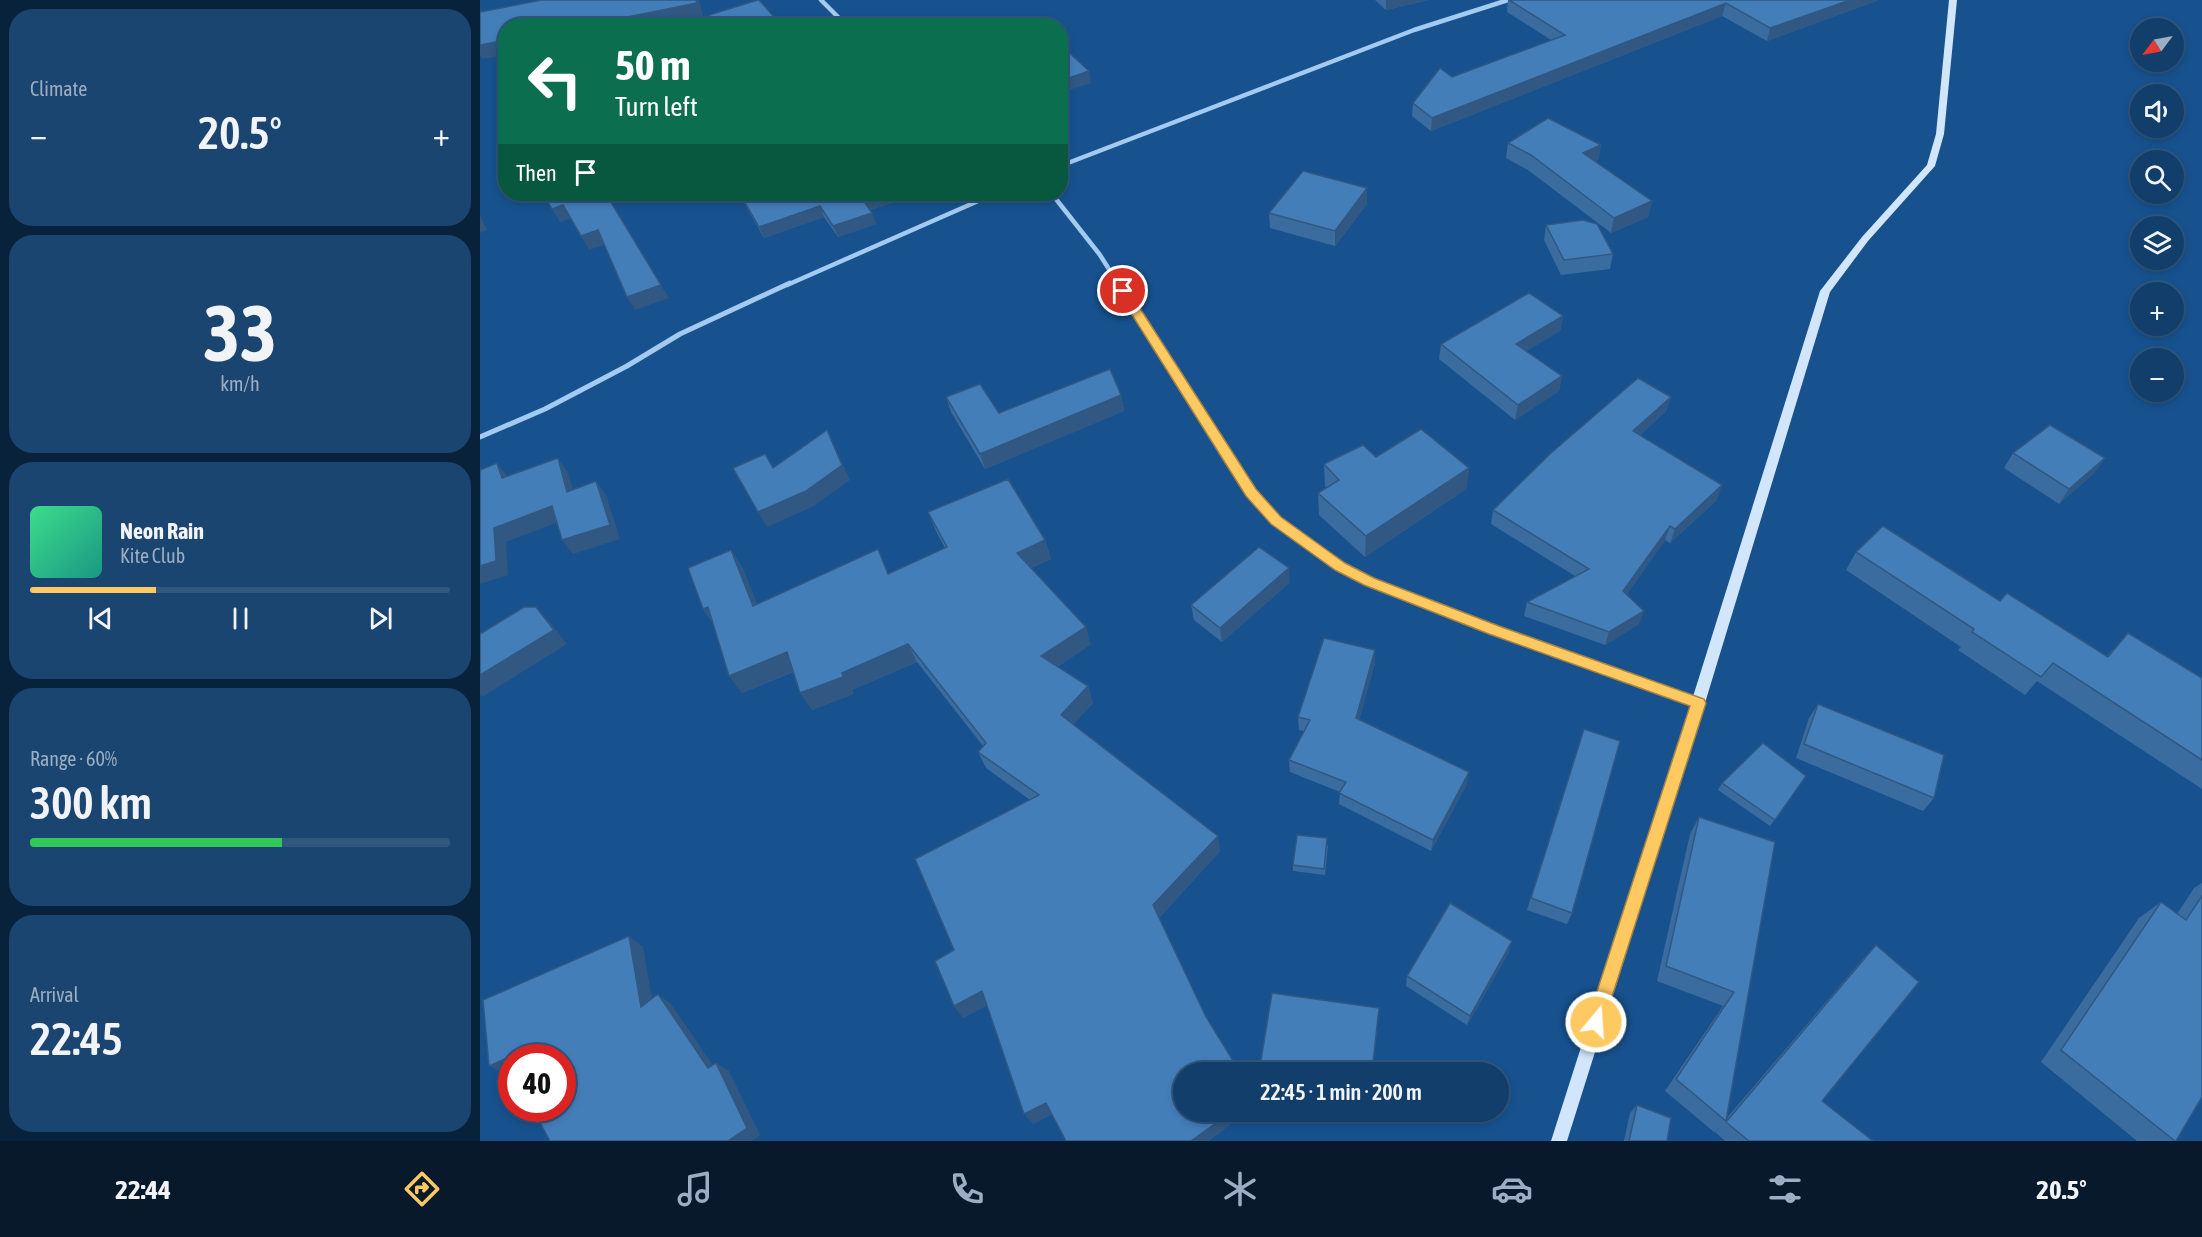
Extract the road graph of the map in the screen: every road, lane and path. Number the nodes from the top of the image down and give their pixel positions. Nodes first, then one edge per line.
1 (821, 0) edge
2 (1508, 0) edge
3 (1953, 0) edge
4 (839, 18) edge
5 (1068, 163) edge
6 (978, 201) edge
7 (1058, 201) edge
8 (480, 437) edge
9 (1698, 703) junction
10 (1555, 1139) edge

1 - 4 street
2 - 5 street
3 - 9 street
6 - 8 street
7 - 9 street
9 - 10 street

